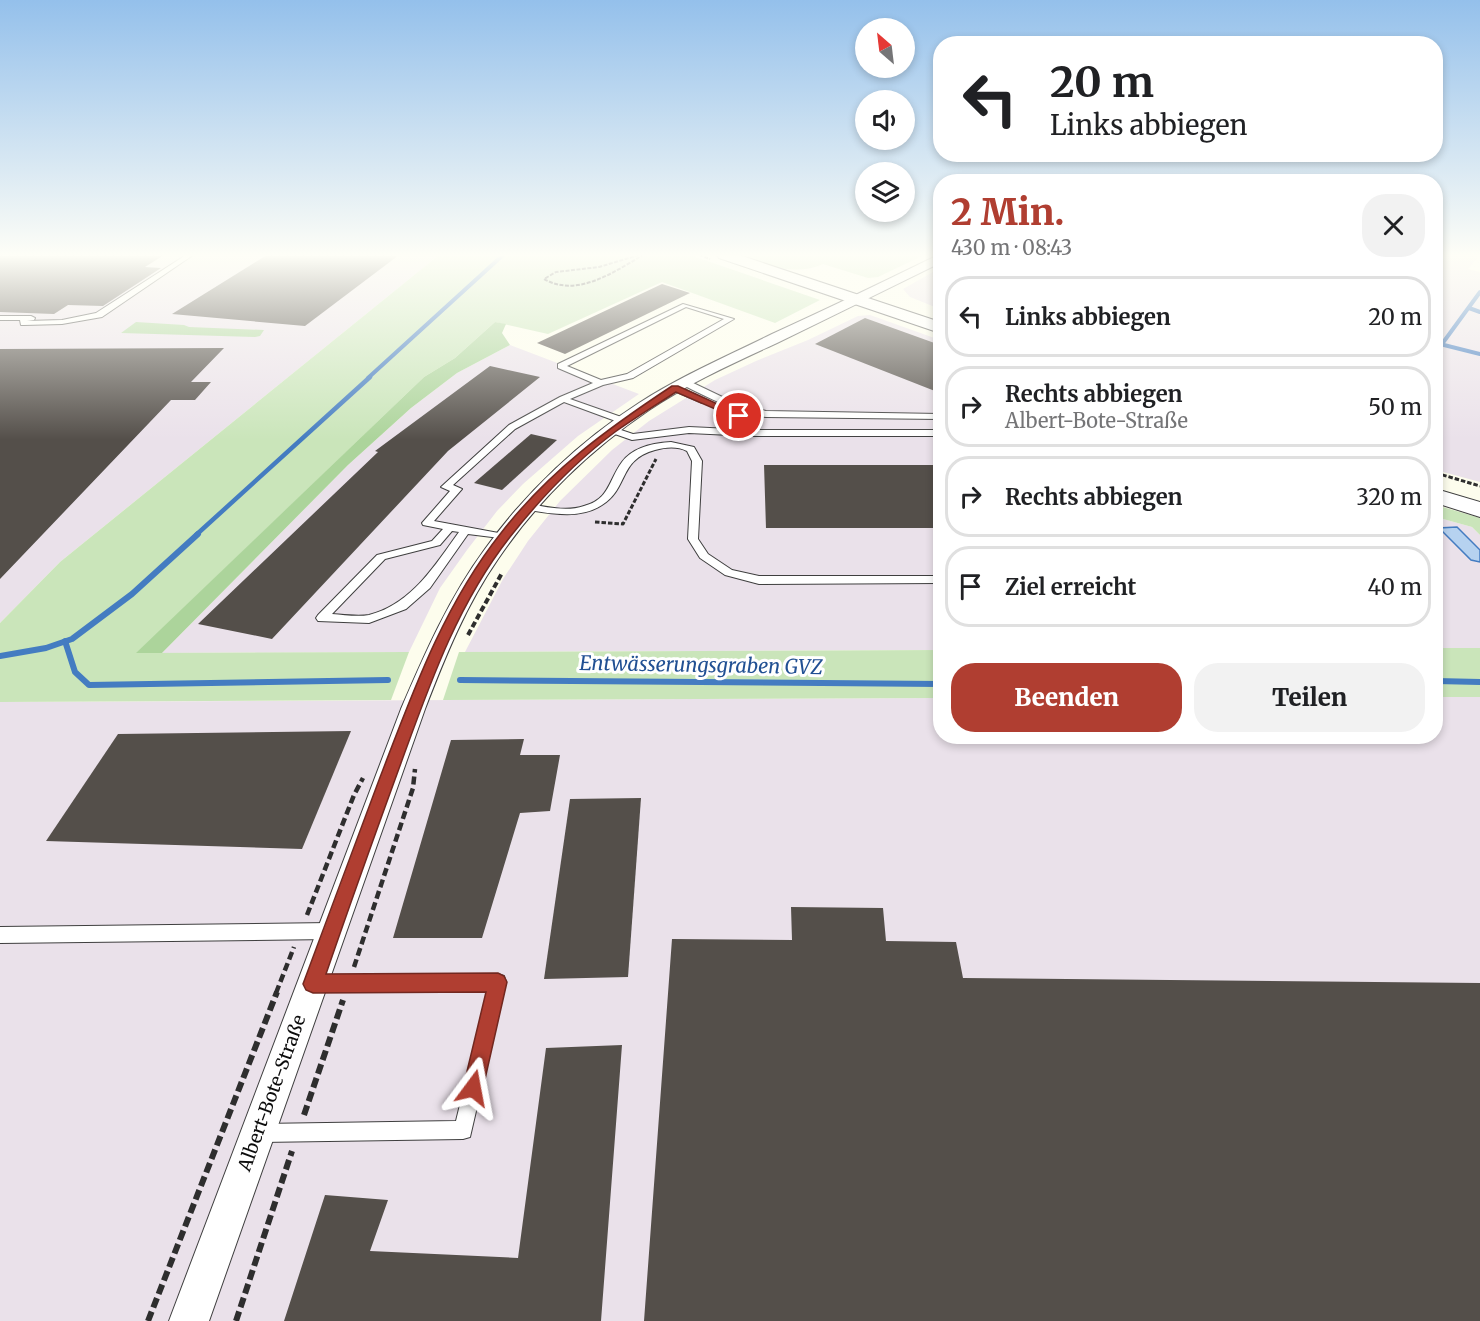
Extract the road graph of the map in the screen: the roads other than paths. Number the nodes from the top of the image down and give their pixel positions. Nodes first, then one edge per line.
1 (92, 317) edge
2 (661, 317) edge
3 (722, 317) edge
4 (821, 317) edge
5 (908, 317) edge
6 (0, 318) edge
7 (933, 326) edge
8 (600, 383) junction
9 (681, 385) junction
10 (563, 399) junction
11 (933, 417) edge
12 (618, 426) junction
13 (933, 433) edge
14 (1443, 498) edge
15 (530, 507) junction
16 (1480, 510) edge
17 (449, 528) junction
18 (465, 531) junction
19 (504, 537) junction
20 (933, 580) edge
21 (333, 931) junction
22 (0, 935) edge
23 (313, 984) junction
24 (257, 1134) junction
25 (189, 1321) edge

1 - 6 lane
2 - 8 lane
3 - 8 lane
4 - 9 street, Albert-Bote-Straße
5 - 7 street
8 - 10 lane
9 - 11 lane
9 - 12 street, Albert-Bote-Straße
10 - 12 lane
10 - 17 lane
12 - 13 lane
12 - 15 street, Albert-Bote-Straße
14 - 16 street
15 - 19 street, Albert-Bote-Straße
15 - 20 lane
17 - 18 lane
17 - 18 lane
18 - 19 lane
19 - 21 street, Albert-Bote-Straße
21 - 22 lane
21 - 23 street, Albert-Bote-Straße
23 - 24 street, Albert-Bote-Straße
23 - 24 lane
24 - 25 street, Albert-Bote-Straße

